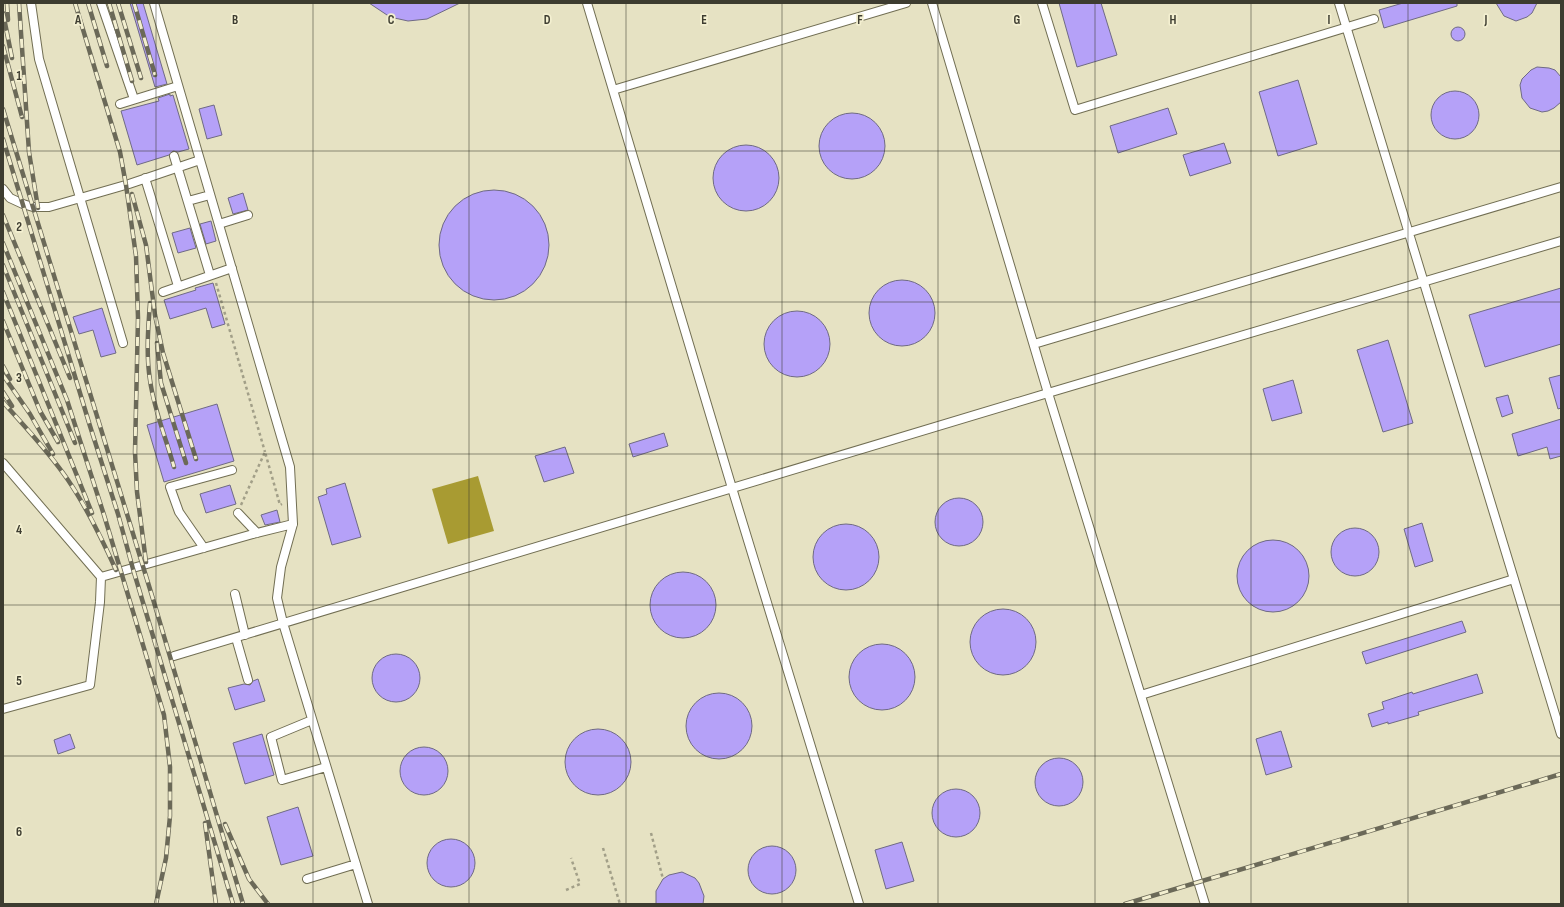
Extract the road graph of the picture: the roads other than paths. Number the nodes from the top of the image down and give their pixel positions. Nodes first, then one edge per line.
1 (31, 3) edge
2 (101, 3) edge
3 (154, 3) edge
4 (587, 3) edge
5 (906, 3) edge
6 (932, 3) edge
7 (1042, 3) edge
8 (1339, 3) edge
9 (1374, 19) dead end
10 (1347, 28) junction
11 (178, 86) junction
12 (613, 90) junction
13 (134, 100) junction
14 (120, 104) dead end
15 (174, 156) dead end
16 (200, 160) junction
17 (178, 168) junction
18 (145, 178) junction
19 (1561, 187) edge
20 (3, 189) edge
21 (210, 195) junction
22 (81, 198) junction
23 (188, 201) junction
24 (248, 215) dead end
25 (219, 224) junction
26 (1408, 233) junction
27 (1561, 241) edge
28 (232, 268) junction
29 (212, 274) junction
30 (1423, 283) junction
31 (178, 286) junction
32 (163, 292) dead end
33 (123, 343) dead end
34 (1034, 344) junction
35 (1048, 393) junction
36 (3, 463) edge
37 (232, 470) dead end
38 (732, 488) junction
39 (238, 513) road end
40 (293, 524) junction
41 (257, 532) junction
42 (204, 548) junction
43 (102, 577) junction
44 (1514, 579) junction
45 (235, 594) dead end
46 (283, 623) junction
47 (245, 635) junction
48 (236, 638) junction
49 (174, 656) dead end
50 (248, 680) dead end
51 (1142, 695) junction
52 (3, 709) edge
53 (312, 720) junction
54 (1561, 734) edge
55 (326, 767) junction
56 (356, 864) junction
57 (307, 879) dead end
58 (368, 904) edge
59 (859, 904) edge
60 (1205, 904) edge

1 - 22 lane
2 - 13 lane
3 - 11 lane
4 - 12 lane
5 - 12 lane
6 - 34 lane
7 - 10 lane
8 - 10 lane
9 - 10 lane
10 - 26 lane
11 - 13 lane
11 - 16 lane
12 - 38 lane
13 - 14 lane
15 - 17 lane
16 - 17 lane
16 - 21 lane
17 - 18 lane
17 - 23 lane
18 - 22 lane
18 - 31 lane
19 - 26 lane
20 - 22 lane
21 - 23 lane
21 - 25 lane
22 - 33 lane
23 - 29 lane
24 - 25 lane
25 - 28 lane
26 - 30 lane
26 - 34 lane
27 - 30 lane
28 - 29 lane
28 - 40 lane
29 - 31 lane
30 - 35 lane
30 - 44 lane
31 - 32 lane
34 - 35 lane
35 - 38 lane
35 - 51 lane
36 - 43 lane
37 - 42 lane
38 - 46 lane
38 - 59 lane
39 - 41 lane
40 - 41 lane
40 - 46 lane
41 - 42 lane
42 - 43 lane
43 - 52 lane
44 - 51 lane
44 - 54 lane
45 - 47 lane
46 - 47 lane
46 - 53 lane
47 - 48 lane
48 - 49 lane
48 - 50 lane
51 - 60 lane
53 - 55 lane
53 - 55 lane
55 - 56 lane
56 - 57 lane
56 - 58 lane

